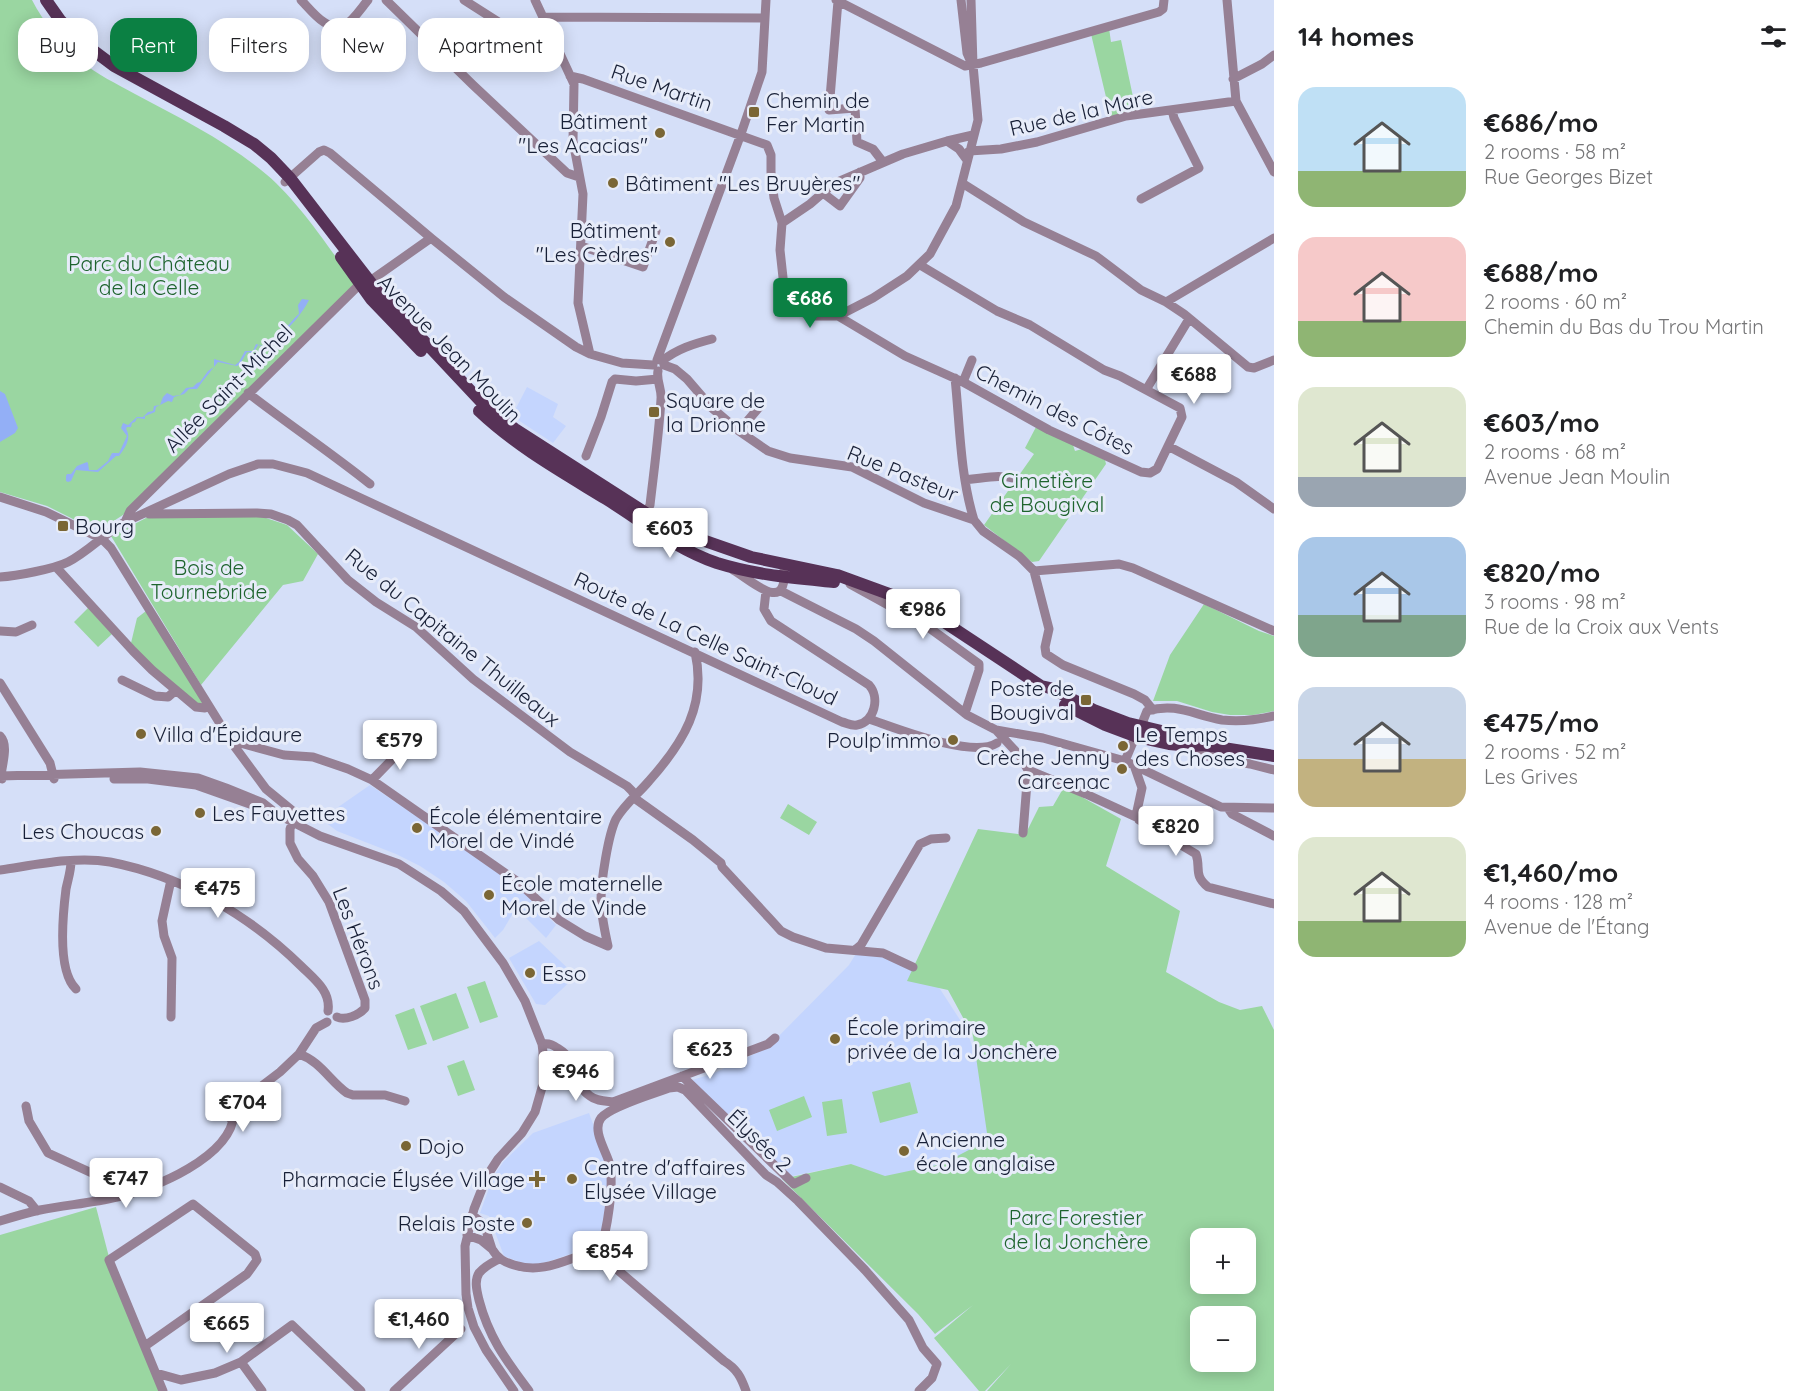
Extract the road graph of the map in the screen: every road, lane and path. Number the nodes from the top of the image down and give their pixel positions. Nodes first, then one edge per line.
1 (36, 0) edge
2 (46, 0) edge
3 (301, 0) edge
4 (368, 0) edge
5 (387, 0) edge
6 (464, 0) edge
7 (535, 0) edge
8 (766, 0) edge
9 (837, 0) edge
10 (961, 0) edge
11 (971, 0) edge
12 (1164, 0) edge
13 (1227, 0) edge
14 (543, 17) joint
15 (492, 18) edge
16 (765, 18) junction
17 (1274, 56) edge
18 (564, 64) edge
19 (973, 65) junction
20 (570, 76) junction
21 (1233, 80) junction
22 (1236, 100) junction
23 (1172, 110) junction
24 (741, 134) junction
25 (973, 135) junction
26 (947, 141) junction
27 (968, 156) junction
28 (883, 162) junction
29 (860, 172) junction
30 (1274, 172) edge
31 (579, 177) junction
32 (287, 180) junction
33 (962, 183) junction
34 (823, 193) junction
35 (1141, 199) dead end
36 (782, 223) junction
37 (656, 231) dead end
38 (432, 238) junction
39 (1274, 238) edge
40 (581, 246) junction
41 (920, 265) junction
42 (365, 282) junction
43 (1166, 302) junction
44 (838, 315) junction
45 (1189, 319) junction
46 (712, 339) dead end
47 (590, 354) junction
48 (972, 360) dead end
49 (1274, 360) edge
50 (659, 367) junction
51 (959, 380) junction
52 (1146, 390) junction
53 (248, 393) junction
54 (761, 405) dead end
55 (739, 431) junction
56 (1168, 446) junction
57 (586, 456) dead end
58 (1017, 478) dead end
59 (965, 480) junction
60 (370, 484) dead end
61 (0, 496) edge
62 (1274, 509) edge
63 (646, 513) junction
64 (144, 514) junction
65 (974, 520) junction
66 (125, 522) junction
67 (102, 539) junction
68 (56, 567) junction
69 (1037, 571) junction
70 (772, 574) junction
71 (0, 577) edge
72 (854, 583) junction
73 (766, 591) junction
74 (908, 601) junction
75 (891, 608) junction
76 (33, 625) dead end
77 (0, 631) edge
78 (1274, 631) edge
79 (695, 652) junction
80 (122, 680) dead end
81 (0, 683) edge
82 (176, 690) junction
83 (209, 706) junction
84 (1153, 710) junction
85 (965, 714) junction
86 (1274, 716) edge
87 (869, 719) junction
88 (996, 730) junction
89 (1141, 733) junction
90 (0, 736) edge
91 (409, 742) dead end
92 (232, 743) junction
93 (997, 743) dead end
94 (1198, 746) junction
95 (1274, 756) edge
96 (1130, 763) junction
97 (1028, 770) junction
98 (1274, 770) edge
99 (53, 777) junction
100 (1, 778) edge
101 (372, 780) junction
102 (634, 795) junction
103 (1228, 808) junction
104 (1274, 808) edge
105 (1138, 818) junction
106 (293, 822) junction
107 (1023, 833) dead end
108 (1274, 836) edge
109 (946, 838) dead end
110 (71, 861) junction
111 (0, 870) edge
112 (171, 880) junction
113 (1274, 904) edge
114 (855, 951) junction
115 (913, 967) dead end
116 (76, 989) dead end
117 (332, 1014) junction
118 (171, 1017) dead end
119 (775, 1038) dead end
120 (542, 1044) junction
121 (299, 1054) junction
122 (682, 1076) junction
123 (405, 1101) dead end
124 (26, 1106) dead end
125 (806, 1178) dead end
126 (0, 1187) edge
127 (132, 1193) junction
128 (38, 1211) junction
129 (472, 1215) junction
130 (0, 1221) edge
131 (467, 1235) junction
132 (492, 1249) junction
133 (599, 1254) junction
134 (499, 1259) junction
135 (461, 1329) dead end
136 (145, 1346) junction
137 (242, 1362) junction
138 (156, 1373) junction
139 (163, 1391) edge
140 (261, 1391) edge
141 (362, 1391) edge
142 (394, 1391) edge
143 (514, 1391) edge
144 (529, 1391) edge
145 (746, 1391) edge
146 (919, 1391) edge

1 - 32 main road, Avenue Jean Moulin
2 - 32 main road, Avenue Jean Moulin
3 - 4 street
5 - 31 street
6 - 15 street
7 - 14 street
8 - 16 street
9 - 19 street
9 - 28 street
10 - 19 street
11 - 19 street
12 - 19 street
13 - 21 street
14 - 16 street
16 - 24 street
17 - 21 street
18 - 20 street
19 - 25 street
20 - 24 street, Rue Martin
20 - 31 street
21 - 22 street
22 - 23 street, Rue de la Mare
22 - 30 street
23 - 27 street, Rue de la Mare
23 - 35 street
24 - 36 street, Rue Martin
24 - 50 street
25 - 26 street
25 - 27 street
26 - 27 street
26 - 28 street
27 - 33 street
28 - 29 street
29 - 34 street
29 - 34 street
31 - 40 street
32 - 38 street
32 - 42 main road, Avenue Jean Moulin
33 - 41 street
33 - 43 street
34 - 36 street
36 - 44 street
37 - 40 street
38 - 42 street, Allée Saint-Michel
38 - 47 street
39 - 43 street
40 - 47 street
41 - 44 street
41 - 52 street
42 - 53 street, Allée Saint-Michel
42 - 63 main road, Avenue Jean Moulin
42 - 70 main road, Avenue Jean Moulin
43 - 45 street
44 - 51 street, Chemin des Côtes
45 - 49 street
45 - 52 street
46 - 50 street
47 - 50 street
48 - 51 street
50 - 55 street, Rue Pasteur
50 - 57 street
50 - 63 street
51 - 56 street, Chemin des Côtes
51 - 59 street
52 - 56 street
53 - 60 street
53 - 66 street, Allée Saint-Michel
54 - 55 street
55 - 65 street, Rue Pasteur
56 - 62 street, Chemin des Côtes
58 - 59 street
59 - 65 street
61 - 67 street
63 - 70 main road, Avenue Jean Moulin
64 - 66 street, Route de La Celle Saint-Cloud
64 - 79 street, Route de La Celle Saint-Cloud
64 - 102 street, Rue du Capitaine Thuilleaux
65 - 69 street, Rue Pasteur
66 - 67 street
67 - 68 street
67 - 83 street
68 - 71 street
68 - 82 street
69 - 78 street
69 - 84 street
70 - 72 main road
70 - 72 main road
70 - 73 street
70 - 73 street
70 - 85 street
72 - 74 main road
72 - 75 street
73 - 87 street, Route de La Celle Saint-Cloud
74 - 75 street
74 - 89 main road
75 - 85 street
76 - 77 street
79 - 87 street, Route de La Celle Saint-Cloud
79 - 102 street
80 - 82 street
81 - 99 street
82 - 83 street
83 - 92 street
84 - 86 street
84 - 89 street
85 - 88 street
87 - 93 street
88 - 96 street
88 - 97 street
89 - 94 main road
89 - 96 street
90 - 100 street
91 - 101 street
92 - 101 street
92 - 106 street
94 - 95 main road
94 - 98 street
96 - 103 street
96 - 105 street
97 - 105 street
97 - 107 street
99 - 100 street
99 - 106 street
101 - 102 street
102 - 114 street, Rue du Capitaine Thuilleaux
103 - 104 street
103 - 108 street
105 - 113 street
106 - 117 street, Les Hérons
106 - 120 street
109 - 114 street
110 - 111 street
110 - 112 street
110 - 116 street
112 - 117 street
112 - 118 street
114 - 115 street, Rue du Capitaine Thuilleaux
117 - 121 street
119 - 122 street
120 - 122 street
120 - 129 street
121 - 123 street
121 - 127 street
122 - 125 street
124 - 127 street
126 - 128 street
127 - 128 street
128 - 130 street
129 - 131 street
129 - 132 street
131 - 132 street
131 - 143 street
132 - 134 street
133 - 134 street
133 - 145 street
133 - 146 street, Élysée 2
134 - 144 street
135 - 142 street
136 - 136 street
136 - 138 street
137 - 138 street
137 - 140 street
137 - 141 street
138 - 139 street

